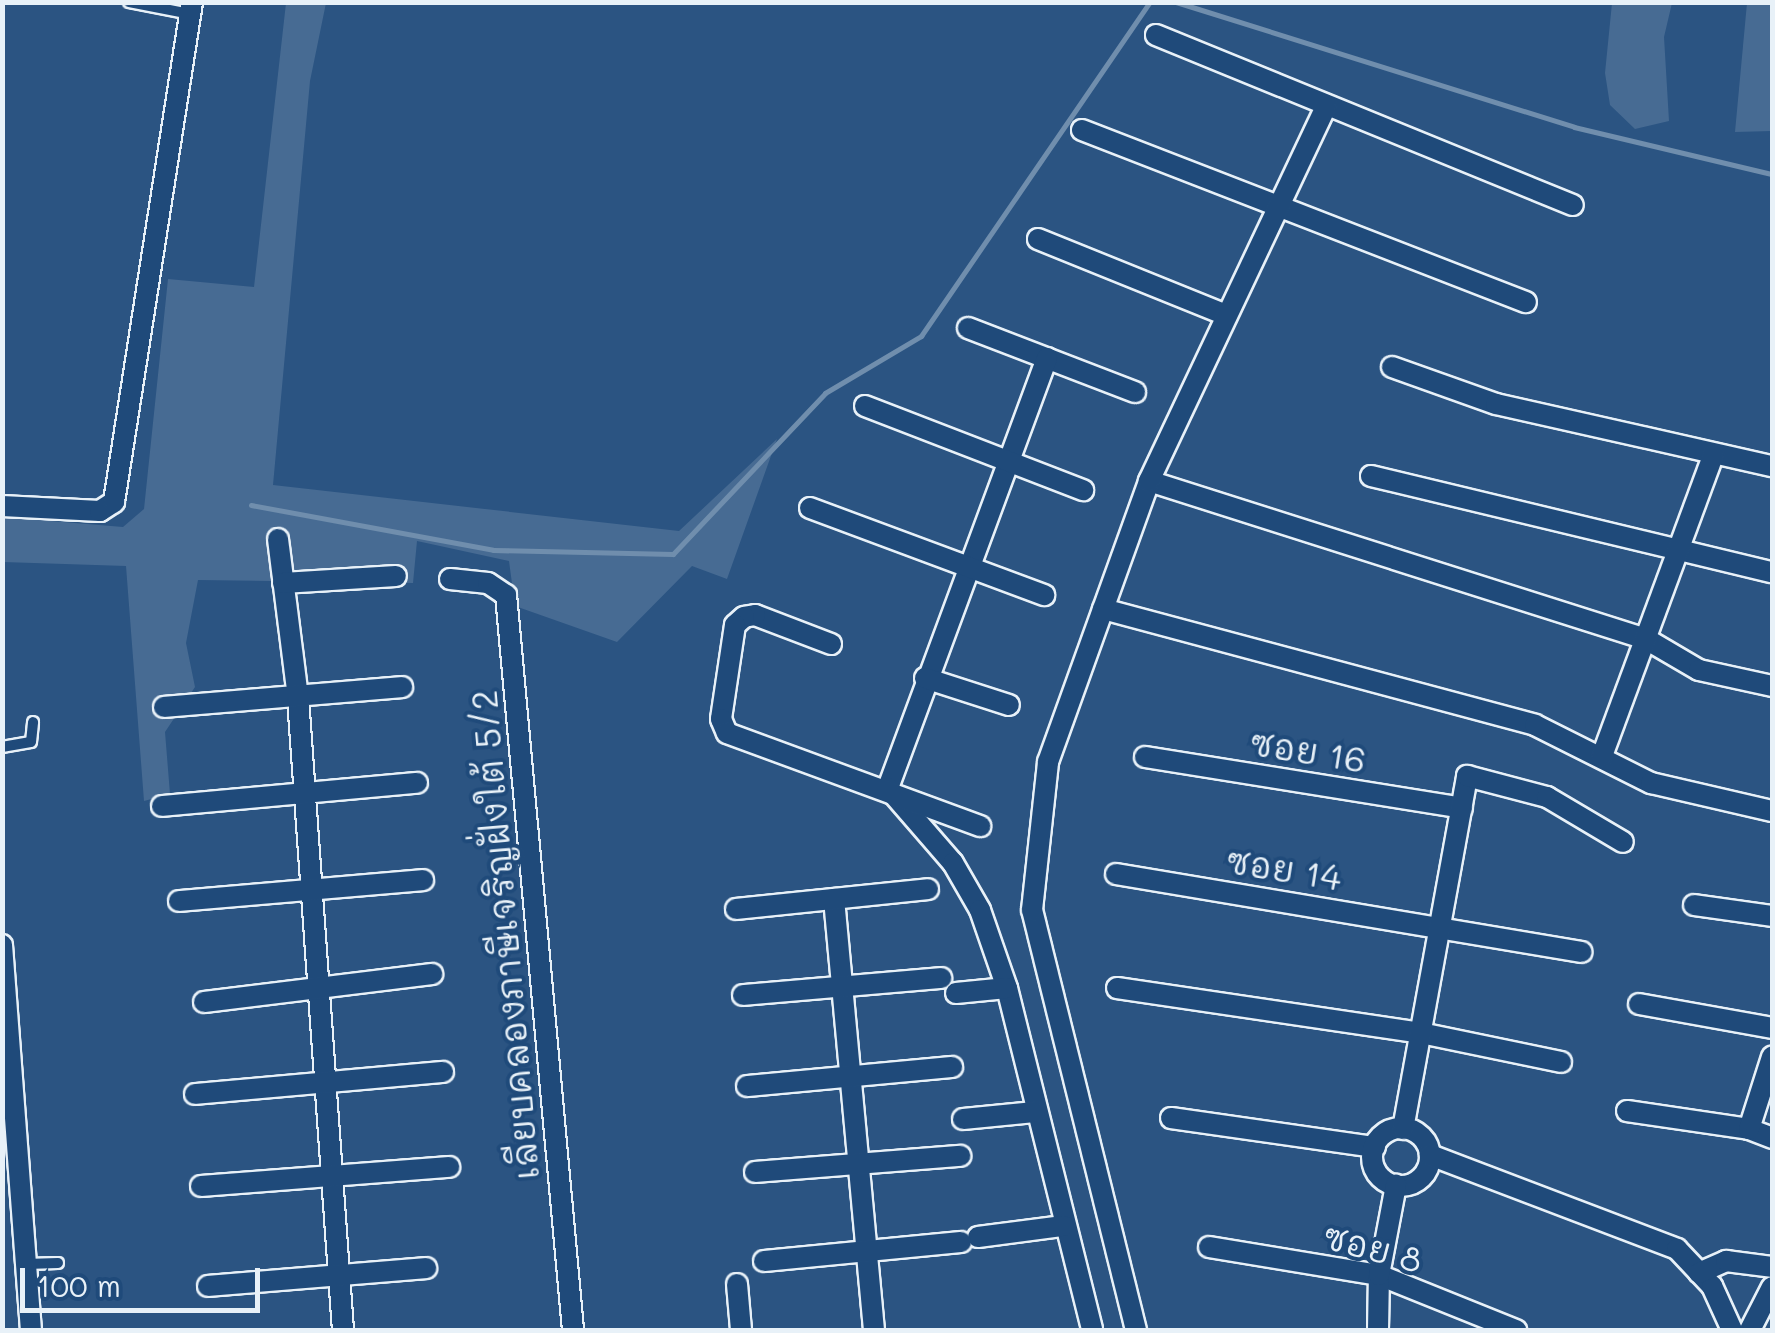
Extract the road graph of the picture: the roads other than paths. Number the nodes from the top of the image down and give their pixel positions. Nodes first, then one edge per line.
1 (129, 2) edge
2 (191, 8) edge
3 (1156, 35) dead end
4 (1326, 106) junction
5 (1082, 130) dead end
6 (1278, 205) junction
7 (1573, 206) dead end
8 (1038, 239) dead end
9 (1526, 302) dead end
10 (1224, 314) junction
11 (968, 328) dead end
12 (1046, 358) junction
13 (1392, 367) dead end
14 (1136, 392) dead end
15 (864, 406) dead end
16 (1714, 454) junction
17 (1009, 463) junction
18 (1772, 466) edge
19 (1371, 476) dead end
20 (1149, 481) junction
21 (1084, 490) dead end
22 (2, 506) edge
23 (810, 508) dead end
24 (278, 539) dead end
25 (1677, 554) junction
26 (970, 566) junction
27 (1772, 572) edge
28 (396, 576) dead end
29 (450, 579) dead end
30 (283, 583) junction
31 (1044, 595) dead end
32 (1103, 609) junction
33 (1646, 639) junction
34 (831, 644) dead end
35 (925, 678) junction
36 (1772, 686) edge
37 (402, 688) dead end
38 (298, 698) junction
39 (1009, 705) dead end
40 (164, 707) dead end
41 (33, 722) dead end
42 (2, 747) edge
43 (1602, 756) junction
44 (1145, 757) dead end
45 (417, 783) dead end
46 (888, 788) junction
47 (305, 794) junction
48 (162, 806) dead end
49 (1462, 808) junction
50 (1772, 811) edge
51 (980, 826) dead end
52 (1623, 842) dead end
53 (1116, 874) dead end
54 (423, 880) dead end
55 (928, 889) dead end
56 (312, 890) junction
57 (834, 899) junction
58 (179, 901) dead end
59 (1694, 905) dead end
60 (736, 908) dead end
61 (1772, 916) edge
62 (1441, 926) junction
63 (2, 945) edge
64 (1582, 952) dead end
65 (432, 974) dead end
66 (318, 987) junction
67 (842, 988) junction
68 (1007, 988) junction
69 (1117, 988) dead end
70 (743, 994) dead end
71 (204, 1002) dead end
72 (1639, 1004) dead end
73 (1772, 1028) edge
74 (1421, 1033) junction
75 (1772, 1058) edge
76 (1561, 1062) dead end
77 (952, 1067) dead end
78 (443, 1072) dead end
79 (850, 1074) junction
80 (326, 1080) junction
81 (747, 1086) dead end
82 (195, 1094) dead end
83 (1627, 1111) dead end
84 (1035, 1112) junction
85 (1172, 1118) dead end
86 (963, 1119) dead end
87 (1403, 1129) junction
88 (1749, 1129) junction
89 (1772, 1138) edge
90 (1374, 1147) junction
91 (1430, 1154) junction
92 (960, 1156) dead end
93 (858, 1164) junction
94 (450, 1167) dead end
95 (755, 1172) dead end
96 (336, 1178) junction
97 (201, 1186) dead end
98 (1396, 1186) junction
99 (1063, 1226) junction
100 (1208, 1247) dead end
101 (866, 1253) junction
102 (764, 1261) dead end
103 (58, 1263) dead end
104 (26, 1264) junction
105 (1772, 1267) edge
106 (426, 1268) dead end
107 (1699, 1273) junction
108 (1379, 1274) junction
109 (339, 1277) junction
110 (736, 1284) dead end
111 (208, 1286) dead end
112 (1772, 1287) edge
113 (31, 1330) edge
114 (343, 1330) edge
115 (573, 1330) edge
116 (741, 1330) edge
117 (874, 1330) edge
118 (1085, 1330) edge
119 (1136, 1330) edge
120 (1378, 1330) edge
121 (1516, 1330) edge
122 (1732, 1330) edge
123 (1750, 1330) edge

1 - 2 lane
2 - 22 street
3 - 4 street
4 - 6 street
4 - 7 street
5 - 6 street
6 - 9 street
6 - 10 street
8 - 10 street
10 - 20 street
11 - 12 street
12 - 14 street
12 - 17 street
13 - 16 street
15 - 17 street
16 - 18 street
16 - 25 street
17 - 21 street
17 - 26 street
19 - 25 street
20 - 32 street
20 - 33 street
23 - 26 street
24 - 30 street
25 - 27 street
25 - 33 street
26 - 31 street
26 - 35 street
28 - 30 street
29 - 115 street, เลียบคลองภาษีเจริญฝั่งใต้ 5/2
30 - 38 street
32 - 43 street
32 - 119 street
33 - 36 street
33 - 43 street
34 - 46 street
35 - 39 street
35 - 46 street
37 - 38 street
38 - 40 street
38 - 47 street
41 - 42 lane
43 - 50 street
44 - 49 street, ซอย 16
45 - 47 street
46 - 51 street
46 - 68 street
47 - 48 street
47 - 56 street
49 - 52 street
49 - 62 street
53 - 62 street, ซอย 14
54 - 56 street
55 - 57 street
56 - 58 street
56 - 66 street
57 - 60 street
57 - 67 street
59 - 61 street
62 - 64 street, ซอย 14
62 - 74 street
63 - 104 street
65 - 66 street
66 - 71 street
66 - 80 street
67 - 68 street
67 - 70 street
67 - 79 street
68 - 84 street
69 - 74 street
72 - 73 street
74 - 76 street
74 - 87 street
75 - 88 street
77 - 79 street
78 - 80 street
79 - 81 street
79 - 93 street
80 - 82 street
80 - 96 street
83 - 88 street
84 - 86 street
84 - 99 street
85 - 90 street
87 - 90 street
87 - 91 street
88 - 89 street
90 - 98 street
91 - 98 street
91 - 107 street
92 - 93 street
93 - 95 street
93 - 101 street
94 - 96 street
96 - 97 street
96 - 109 street
98 - 108 street
99 - 101 street
99 - 118 street
100 - 108 street, ซอย 8
101 - 102 street
101 - 117 street
103 - 104 lane
104 - 113 street
105 - 107 street
106 - 109 street
107 - 122 street
108 - 120 street
108 - 121 street, ซอย 8
109 - 111 street
109 - 114 street
110 - 116 street
112 - 123 street

